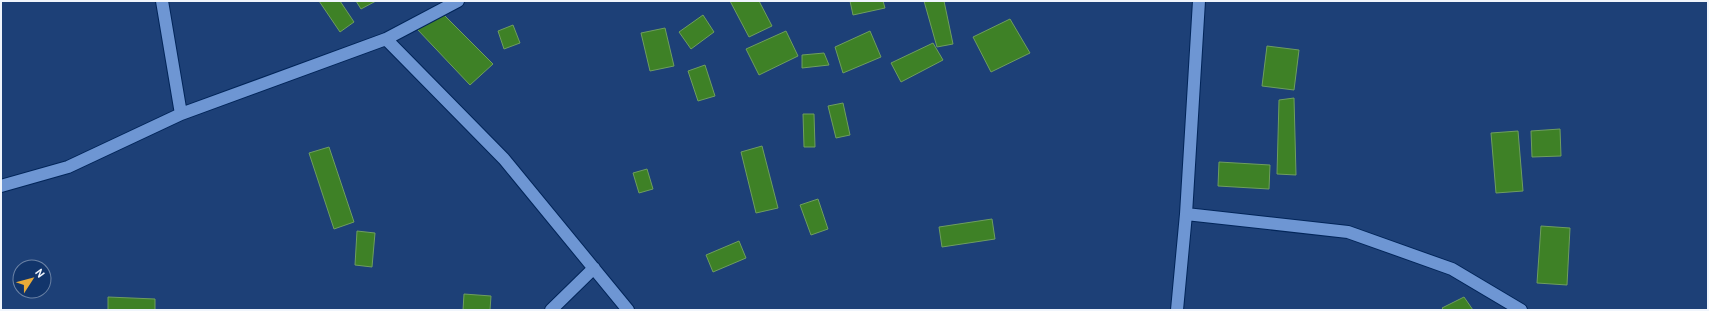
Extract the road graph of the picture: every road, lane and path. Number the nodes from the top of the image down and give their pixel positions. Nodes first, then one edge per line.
1 (162, 1) edge
2 (458, 1) edge
3 (1199, 1) edge
4 (386, 39) junction
5 (181, 114) junction
6 (1, 186) edge
7 (1186, 214) junction
8 (594, 268) junction
9 (552, 310) edge
10 (628, 310) edge
11 (1177, 310) edge
12 (1521, 310) edge

1 - 5 street
2 - 4 street
3 - 7 street
4 - 5 street
4 - 8 street
5 - 6 street
7 - 11 street
7 - 12 street
8 - 9 street
8 - 10 street

